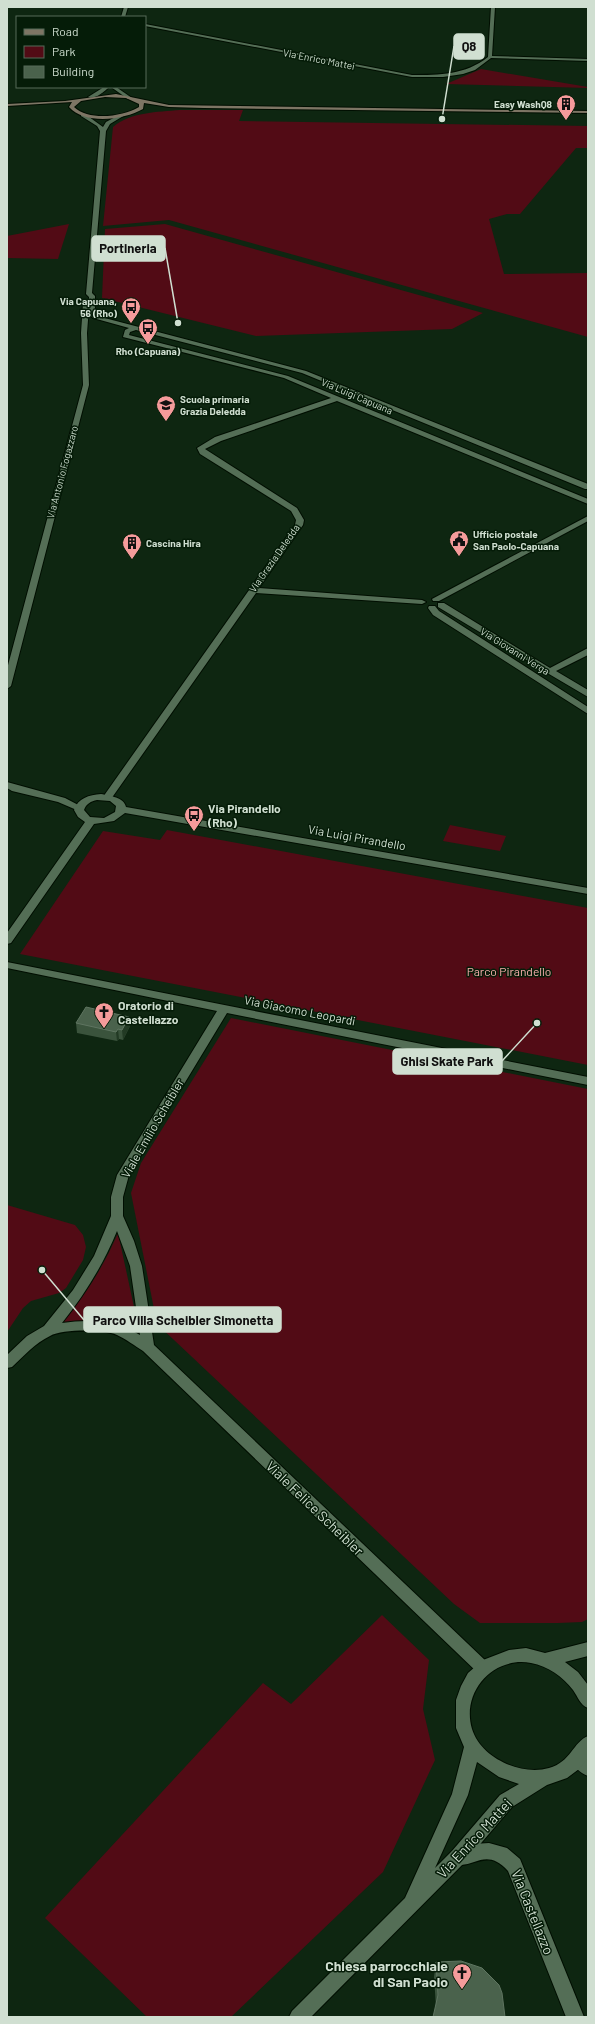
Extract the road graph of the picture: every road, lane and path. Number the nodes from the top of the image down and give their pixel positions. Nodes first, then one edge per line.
1 (493, 7) edge
2 (146, 25) edge
3 (490, 57) junction
4 (588, 60) edge
5 (106, 88) edge
6 (115, 88) edge
7 (90, 97) junction
8 (130, 98) junction
9 (79, 100) junction
10 (140, 101) junction
11 (7, 105) edge
12 (19, 105) junction
13 (204, 107) junction
14 (156, 109) dead end
15 (73, 110) junction
16 (149, 110) dead end
17 (588, 112) edge
18 (132, 113) junction
19 (83, 115) junction
20 (123, 115) junction
21 (103, 131) junction
22 (89, 294) junction
23 (107, 320) junction
24 (135, 328) junction
25 (84, 331) junction
26 (336, 399) junction
27 (588, 488) edge
28 (588, 502) edge
29 (588, 518) edge
30 (253, 590) junction
31 (422, 602) junction
32 (439, 602) junction
33 (432, 608) junction
34 (588, 650) edge
35 (549, 671) junction
36 (533, 674) junction
37 (7, 686) edge
38 (588, 694) edge
39 (588, 711) edge
40 (7, 785) edge
41 (108, 797) junction
42 (79, 808) junction
43 (121, 809) junction
44 (91, 821) junction
45 (588, 891) edge
46 (7, 941) edge
47 (7, 965) edge
48 (224, 1008) junction
49 (588, 1081) edge
50 (117, 1216) junction
51 (49, 1330) junction
52 (148, 1347) junction
53 (7, 1362) edge
54 (588, 1649) edge
55 (545, 1660) junction
56 (483, 1668) junction
57 (588, 1701) edge
58 (588, 1744) edge
59 (473, 1745) junction
60 (583, 1764) edge
61 (544, 1778) junction
62 (458, 1857) junction
63 (410, 1904) junction
64 (298, 2017) edge
65 (575, 2017) edge

1 - 3 street
2 - 3 street, Via Enrico Mattei
3 - 4 street
5 - 7 street
6 - 8 street
7 - 8 main road
7 - 9 main road
8 - 10 main road
9 - 12 main road
9 - 15 main road
10 - 13 main road
10 - 18 main road
11 - 12 main road
12 - 15 main road
13 - 14 main road
13 - 17 main road
15 - 19 main road
16 - 18 main road
18 - 20 main road
19 - 20 main road
19 - 21 street
20 - 21 street
21 - 22 street
22 - 23 street
22 - 25 street, Via Antonio Fogazzaro
23 - 24 street, Via Luigi Capuana
23 - 25 street
24 - 26 street, Via Luigi Capuana
24 - 27 street, Via Luigi Capuana
25 - 37 street, Via Antonio Fogazzaro
26 - 28 street, Via Luigi Capuana
26 - 30 street, Via Grazia Deledda
29 - 32 street
30 - 31 street
30 - 41 street, Via Grazia Deledda
31 - 32 street
31 - 33 street, Via Giovanni Verga
32 - 33 street
32 - 35 street, Via Giovanni Verga
33 - 36 street, Via Giovanni Verga
34 - 35 street
35 - 36 street
35 - 38 street, Via Giovanni Verga
36 - 39 street, Via Giovanni Verga
40 - 42 street
41 - 42 street
41 - 43 street
42 - 44 street
43 - 44 street
43 - 45 street, Via Luigi Pirandello
44 - 46 street
47 - 48 street, Via Giacomo Leopardi
48 - 49 street, Via Giacomo Leopardi
48 - 50 street, Viale Emilio Scheibler
50 - 51 street, Viale Emilio Scheibler
50 - 52 street
51 - 52 street, Viale Felice Scheibler
51 - 53 street, Viale Emilio Scheibler
52 - 56 street, Viale Felice Scheibler
54 - 55 street
55 - 56 street
55 - 57 street
56 - 59 street
58 - 60 street
59 - 61 street
59 - 63 street, Via Enrico Mattei
60 - 61 street
61 - 62 street, Via Enrico Mattei
62 - 63 street, Via Enrico Mattei
62 - 65 street, Via Castellazzo
63 - 64 street, Via Enrico Mattei

